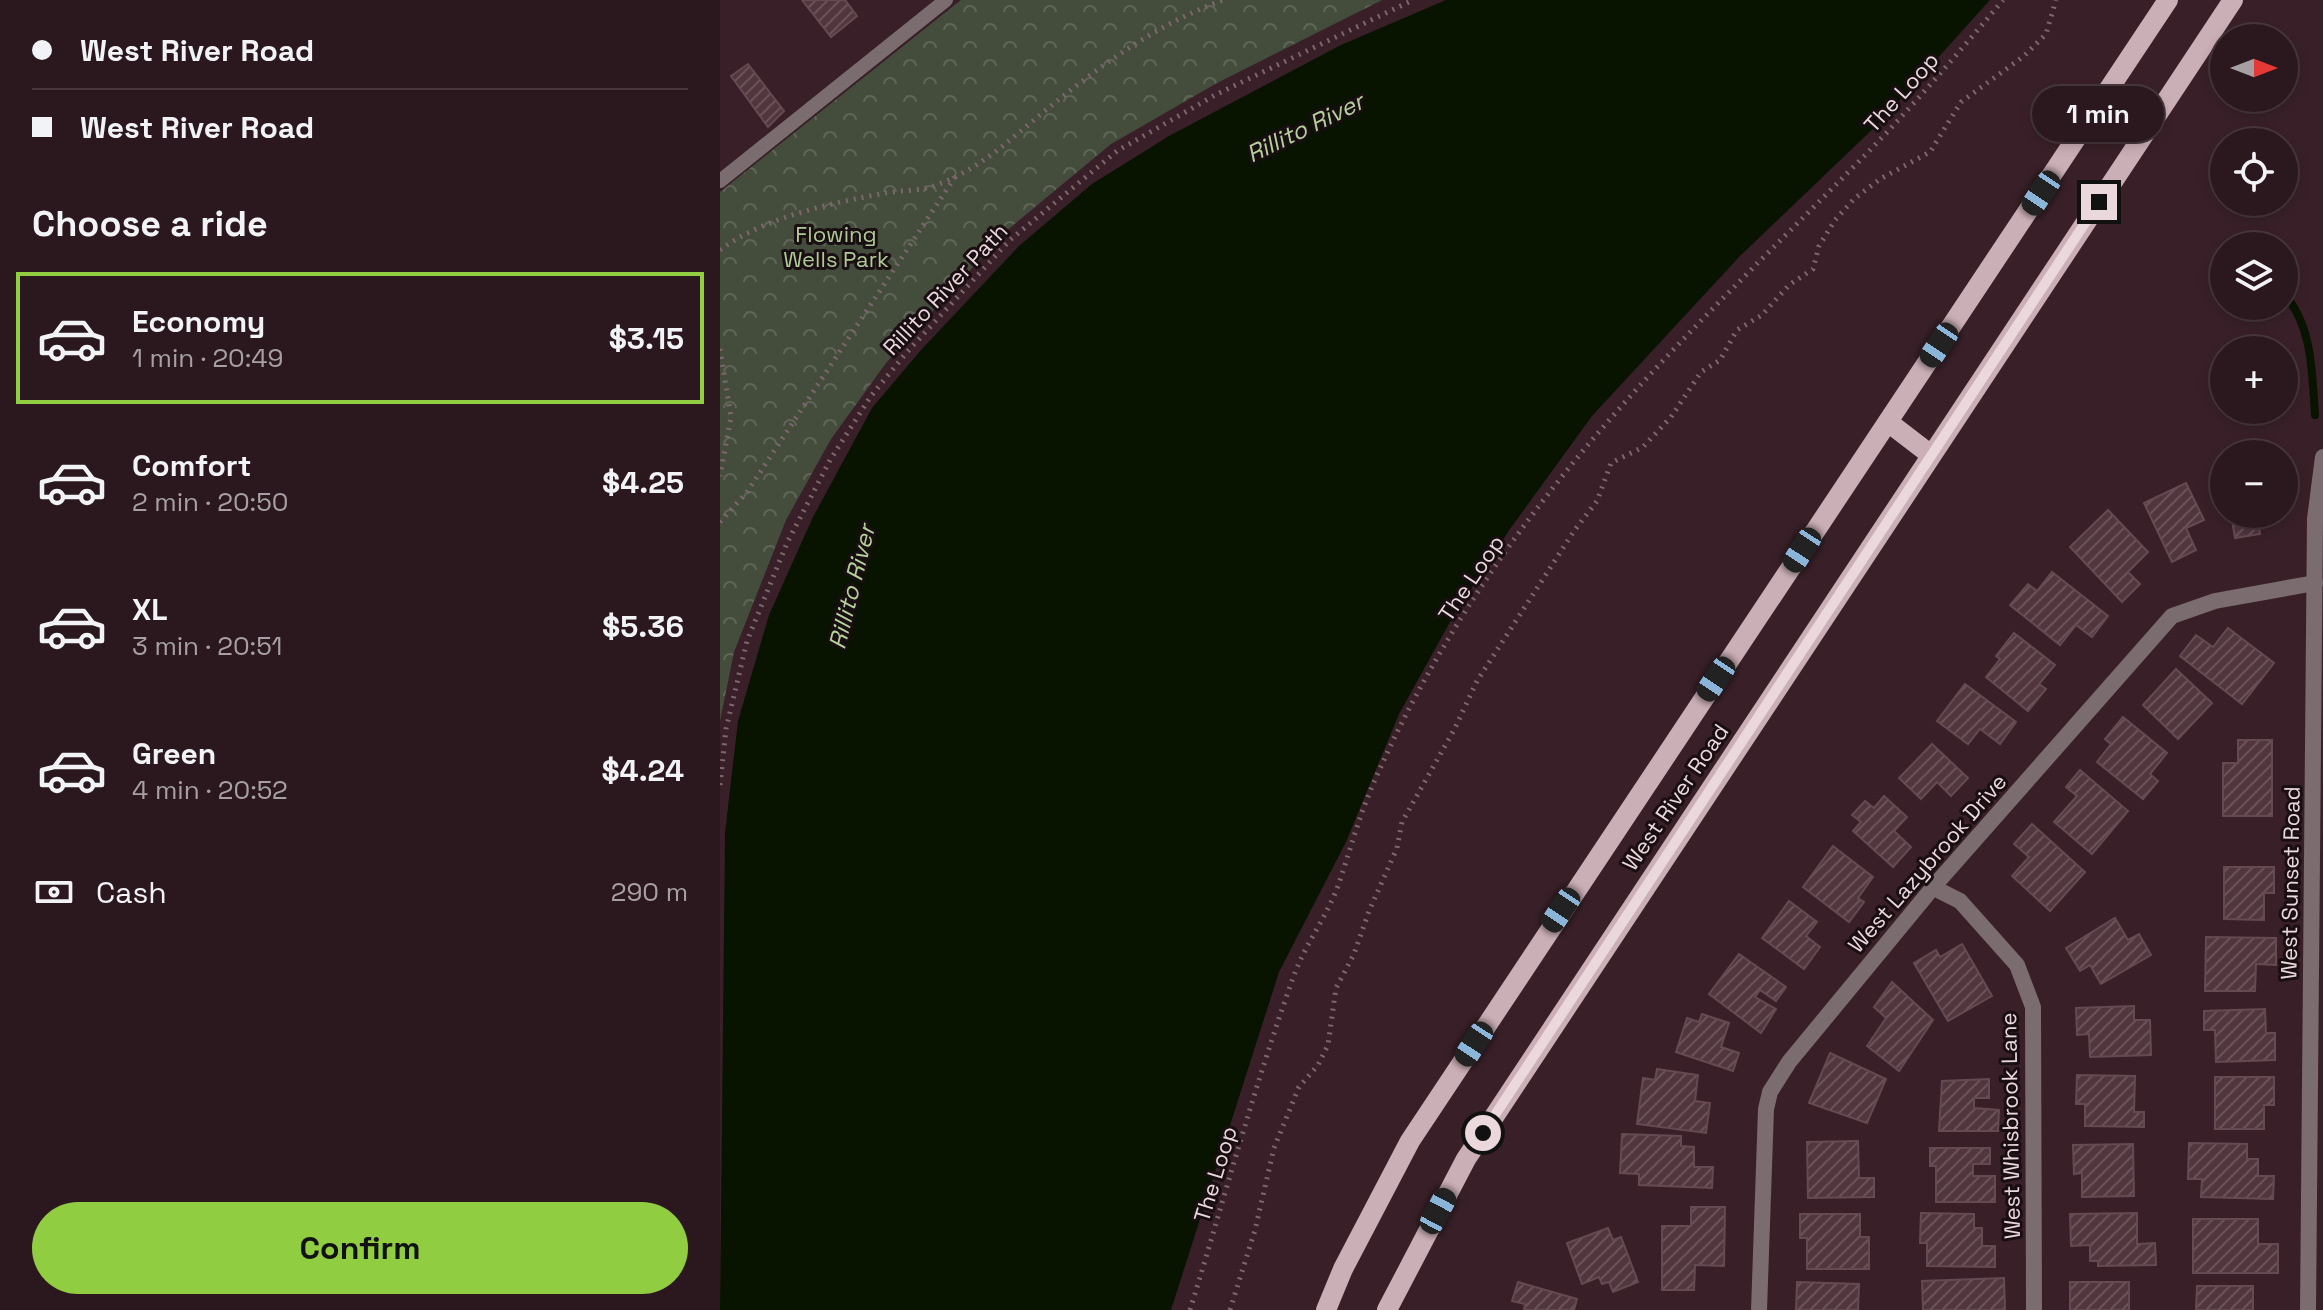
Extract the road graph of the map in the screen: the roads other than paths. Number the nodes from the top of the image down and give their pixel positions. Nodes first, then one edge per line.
1 (946, 0) edge
2 (2168, 0) edge
3 (2233, 0) edge
4 (720, 181) edge
5 (1888, 422) junction
6 (1931, 455) junction
7 (2323, 457) edge
8 (2315, 583) junction
9 (1935, 885) junction
10 (1326, 1310) edge
11 (1387, 1310) edge
12 (1759, 1310) edge
13 (2034, 1310) edge
14 (2308, 1310) edge

1 - 4 lane
2 - 5 main road, West River Road
3 - 6 main road, West River Road
5 - 6 main road
5 - 10 main road, West River Road
6 - 11 main road, West River Road
7 - 8 street, West Sunset Road
8 - 9 street, West Lazybrook Drive
8 - 14 street, West Sunset Road
9 - 12 street, West Lazybrook Drive
9 - 13 street, West Whisbrook Lane

